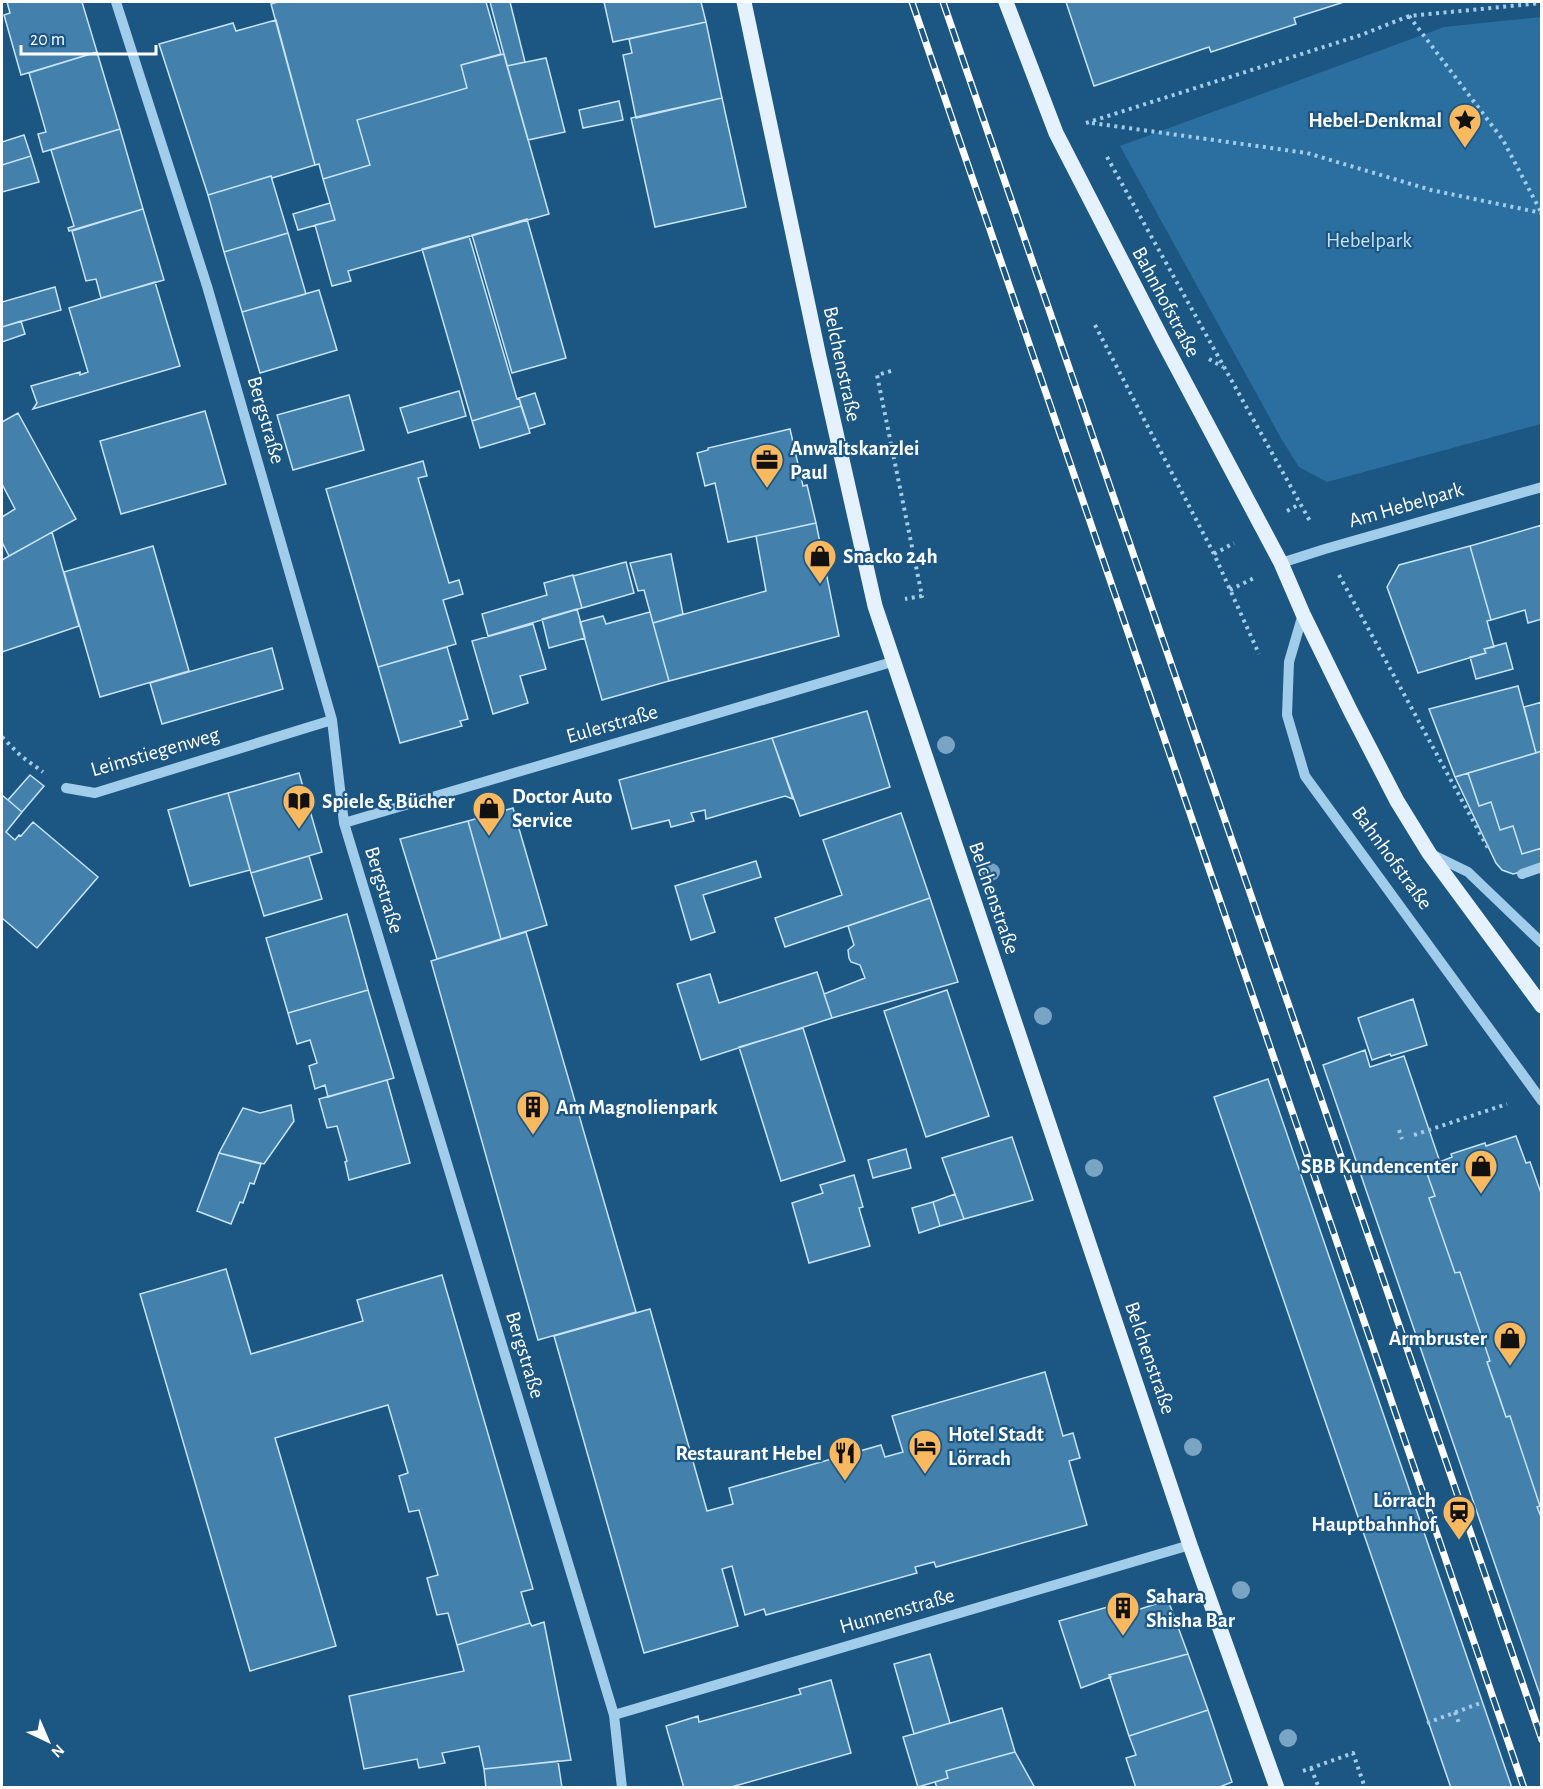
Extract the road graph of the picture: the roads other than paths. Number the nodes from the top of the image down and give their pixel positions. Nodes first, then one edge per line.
1 (116, 2) edge
2 (744, 2) edge
3 (1006, 2) edge
4 (1542, 487) edge
5 (1281, 563) junction
6 (1303, 615) junction
7 (892, 662) junction
8 (332, 720) junction
9 (66, 788) road end
10 (344, 823) junction
11 (1429, 853) junction
12 (1542, 867) edge
13 (1522, 874) road end
14 (1542, 943) edge
15 (1542, 1006) edge
16 (1539, 1097) edge
17 (1190, 1545) junction
18 (614, 1714) junction
19 (1276, 1784) edge
20 (622, 1788) edge

1 - 8 street, Bergstraße
2 - 7 main road, Belchenstraße
3 - 5 main road, Bahnhofstraße
4 - 5 street, Am Hebelpark
5 - 6 main road, Bahnhofstraße
6 - 11 main road, Bahnhofstraße
6 - 16 street, Bahnhofstraße
7 - 10 street, Eulerstraße
7 - 17 main road, Belchenstraße
8 - 9 street, Leimstiegenweg
8 - 10 street, Bergstraße
10 - 18 street, Bergstraße
11 - 14 street
11 - 15 main road, Bahnhofstraße
12 - 13 street
17 - 18 street, Hunnenstraße
17 - 19 main road, Belchenstraße
18 - 20 street, Bergstraße

